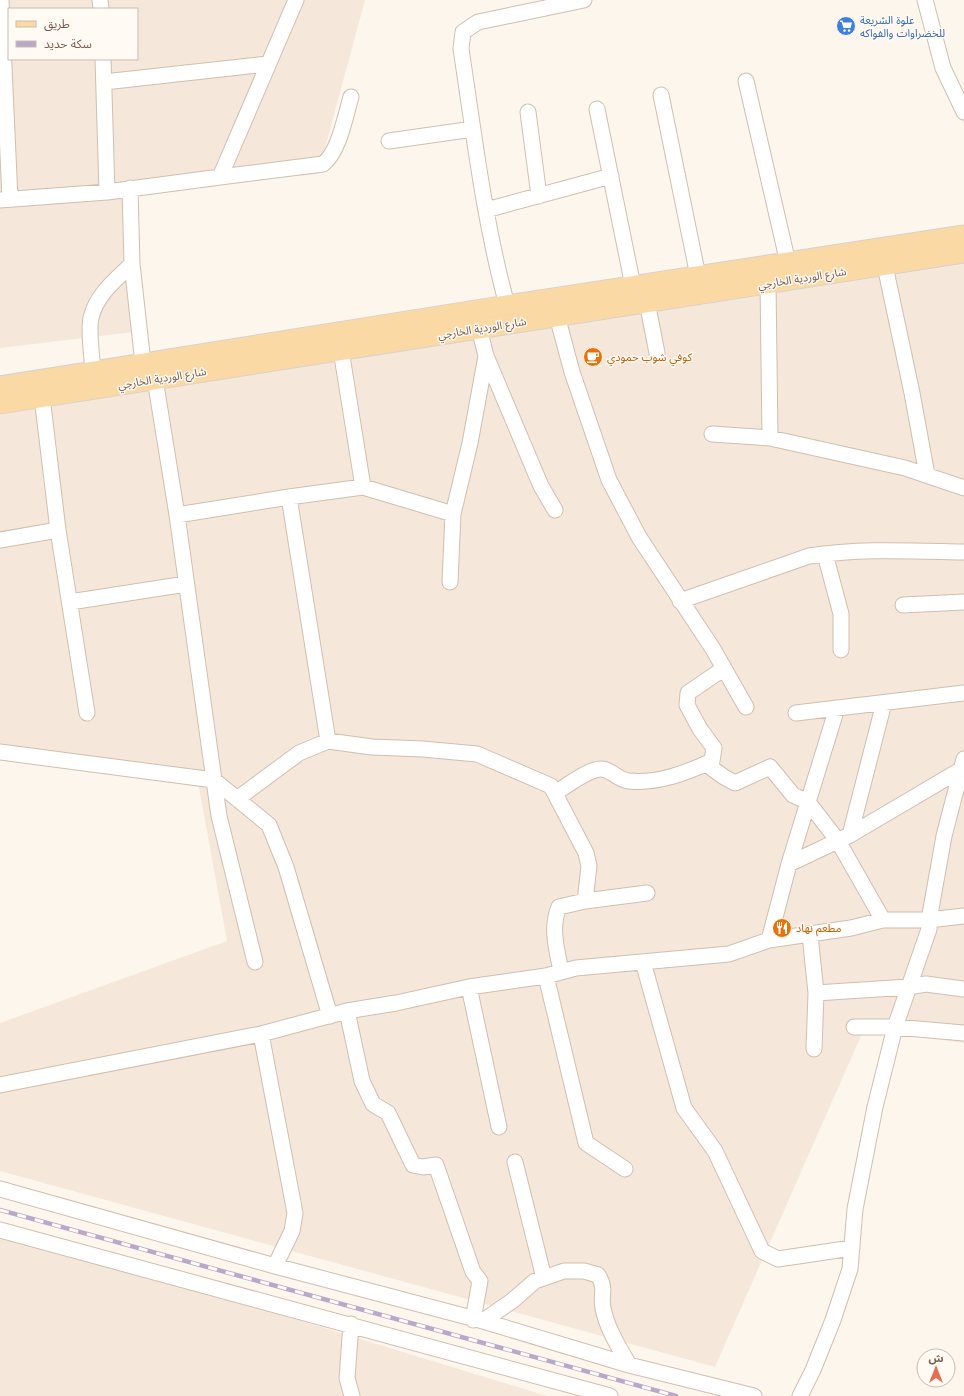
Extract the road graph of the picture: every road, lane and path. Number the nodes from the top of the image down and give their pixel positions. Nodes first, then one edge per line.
1 (1, 0) edge
2 (296, 0) edge
3 (584, 0) edge
4 (925, 0) edge
5 (103, 60) edge
6 (267, 64) junction
7 (746, 81) dead end
8 (104, 82) junction
9 (661, 95) dead end
10 (351, 97) dead end
11 (3, 104) edge
12 (597, 109) dead end
13 (528, 112) dead end
14 (964, 112) edge
15 (473, 129) junction
16 (389, 141) dead end
17 (611, 176) junction
18 (220, 177) junction
19 (130, 188) junction
20 (106, 192) junction
21 (539, 196) junction
22 (5, 200) edge
23 (486, 210) junction
24 (964, 235) edge
25 (964, 253) edge
26 (788, 263) junction
27 (132, 264) junction
28 (885, 266) junction
29 (698, 276) junction
30 (768, 283) junction
31 (633, 286) junction
32 (647, 302) junction
33 (507, 305) junction
34 (557, 316) junction
35 (479, 328) junction
36 (265, 343) junction
37 (341, 350) junction
38 (657, 353) dead end
39 (189, 355) junction
40 (486, 356) junction
41 (143, 362) junction
42 (268, 362) junction
43 (93, 370) junction
44 (190, 374) junction
45 (155, 379) junction
46 (0, 386) edge
47 (42, 397) junction
48 (0, 404) edge
49 (712, 434) dead end
50 (770, 438) junction
51 (926, 475) junction
52 (363, 487) junction
53 (964, 488) edge
54 (289, 497) junction
55 (555, 510) dead end
56 (454, 514) junction
57 (177, 516) junction
58 (58, 530) junction
59 (0, 540) edge
60 (964, 552) edge
61 (825, 554) junction
62 (450, 582) dead end
63 (186, 584) junction
64 (680, 601) junction
65 (70, 602) junction
66 (964, 602) edge
67 (903, 605) dead end
68 (841, 650) dead end
69 (723, 669) junction
70 (964, 693) edge
71 (884, 703) junction
72 (746, 707) dead end
73 (837, 708) junction
74 (87, 713) dead end
75 (796, 713) dead end
76 (328, 741) junction
77 (0, 752) edge
78 (706, 764) junction
79 (963, 764) edge
80 (214, 780) junction
81 (555, 793) junction
82 (237, 799) junction
83 (808, 802) junction
84 (844, 838) junction
85 (789, 864) junction
86 (647, 893) dead end
87 (585, 901) junction
88 (964, 916) edge
89 (883, 920) junction
90 (929, 920) junction
91 (810, 935) junction
92 (769, 940) junction
93 (254, 962) dead end
94 (643, 962) junction
95 (560, 971) junction
96 (546, 976) junction
97 (469, 987) junction
98 (908, 987) junction
99 (964, 989) edge
100 (816, 993) junction
101 (347, 1011) junction
102 (330, 1016) junction
103 (895, 1027) junction
104 (854, 1028) dead end
105 (964, 1033) edge
106 (261, 1034) junction
107 (814, 1049) dead end
108 (0, 1085) edge
109 (499, 1127) dead end
110 (515, 1162) dead end
111 (624, 1168) dead end
112 (0, 1189) edge
113 (0, 1230) edge
114 (852, 1248) junction
115 (275, 1266) junction
116 (544, 1278) junction
117 (478, 1321) junction
118 (351, 1324) junction
119 (629, 1365) junction
120 (603, 1395) edge
121 (352, 1396) edge
122 (754, 1396) edge
123 (800, 1396) edge

1 - 11 street
2 - 6 street
3 - 15 street
4 - 14 street
5 - 8 street
6 - 8 street
6 - 18 street
7 - 26 street
8 - 20 street
9 - 29 street
10 - 18 street
11 - 22 street
12 - 17 street
13 - 21 street
15 - 16 street
15 - 23 street
17 - 21 street
17 - 31 street
18 - 19 street
19 - 20 street
19 - 27 street
20 - 22 street
21 - 23 street
23 - 33 street
24 - 26 main road, شارع الوردية الخارجي
25 - 28 main road, شارع الوردية الخارجي
26 - 29 main road, شارع الوردية الخارجي
27 - 41 street
27 - 43 street
28 - 30 main road, شارع الوردية الخارجي
28 - 51 street
29 - 31 main road, شارع الوردية الخارجي
30 - 32 main road, شارع الوردية الخارجي
30 - 50 street
31 - 33 main road, شارع الوردية الخارجي
32 - 34 main road, شارع الوردية الخارجي
32 - 38 street
33 - 36 main road, شارع الوردية الخارجي
34 - 35 main road, شارع الوردية الخارجي
34 - 64 street
35 - 37 main road, شارع الوردية الخارجي
35 - 40 street
36 - 39 main road, شارع الوردية الخارجي
36 - 42 main road
37 - 42 main road, شارع الوردية الخارجي
37 - 52 street
39 - 41 main road, شارع الوردية الخارجي
39 - 44 main road
40 - 55 street
40 - 56 street
41 - 43 main road, شارع الوردية الخارجي
42 - 44 main road, شارع الوردية الخارجي
43 - 46 main road, شارع الوردية الخارجي
44 - 45 main road, شارع الوردية الخارجي
45 - 47 main road, شارع الوردية الخارجي
45 - 57 street
47 - 48 main road, شارع الوردية الخارجي
47 - 58 street
49 - 50 street
50 - 51 street
51 - 53 street
52 - 54 street
52 - 56 street
54 - 57 street
54 - 76 street
56 - 62 street
57 - 63 street
58 - 59 street
58 - 65 street
60 - 61 street
61 - 64 street
61 - 68 street
63 - 65 street
63 - 80 street
64 - 69 street
65 - 74 street
66 - 67 street
69 - 72 street
69 - 78 street
70 - 71 street
71 - 73 street
71 - 84 street
73 - 75 street
73 - 83 street
76 - 81 street
76 - 82 street
77 - 80 street
78 - 81 street
78 - 83 street
79 - 84 street
79 - 90 street
80 - 82 street
80 - 93 street
81 - 87 street
82 - 102 street
83 - 84 street
83 - 85 street
84 - 85 street
84 - 89 street
85 - 92 street
86 - 87 street
87 - 95 street
88 - 90 street
89 - 90 street
89 - 91 street
90 - 98 street
91 - 92 street
91 - 100 street
92 - 94 street
94 - 95 street
94 - 114 street
95 - 96 street
96 - 97 street
96 - 111 street
97 - 101 street
97 - 109 street
98 - 99 street
98 - 100 street
98 - 103 street
100 - 107 street
101 - 102 street
101 - 117 street
102 - 106 street
103 - 104 street
103 - 105 street
103 - 114 street
106 - 108 street
106 - 115 street
110 - 116 street
112 - 115 street
113 - 118 street
114 - 123 street
115 - 117 street
116 - 117 street
116 - 119 street
117 - 119 street
118 - 120 street
118 - 121 street
119 - 122 street

